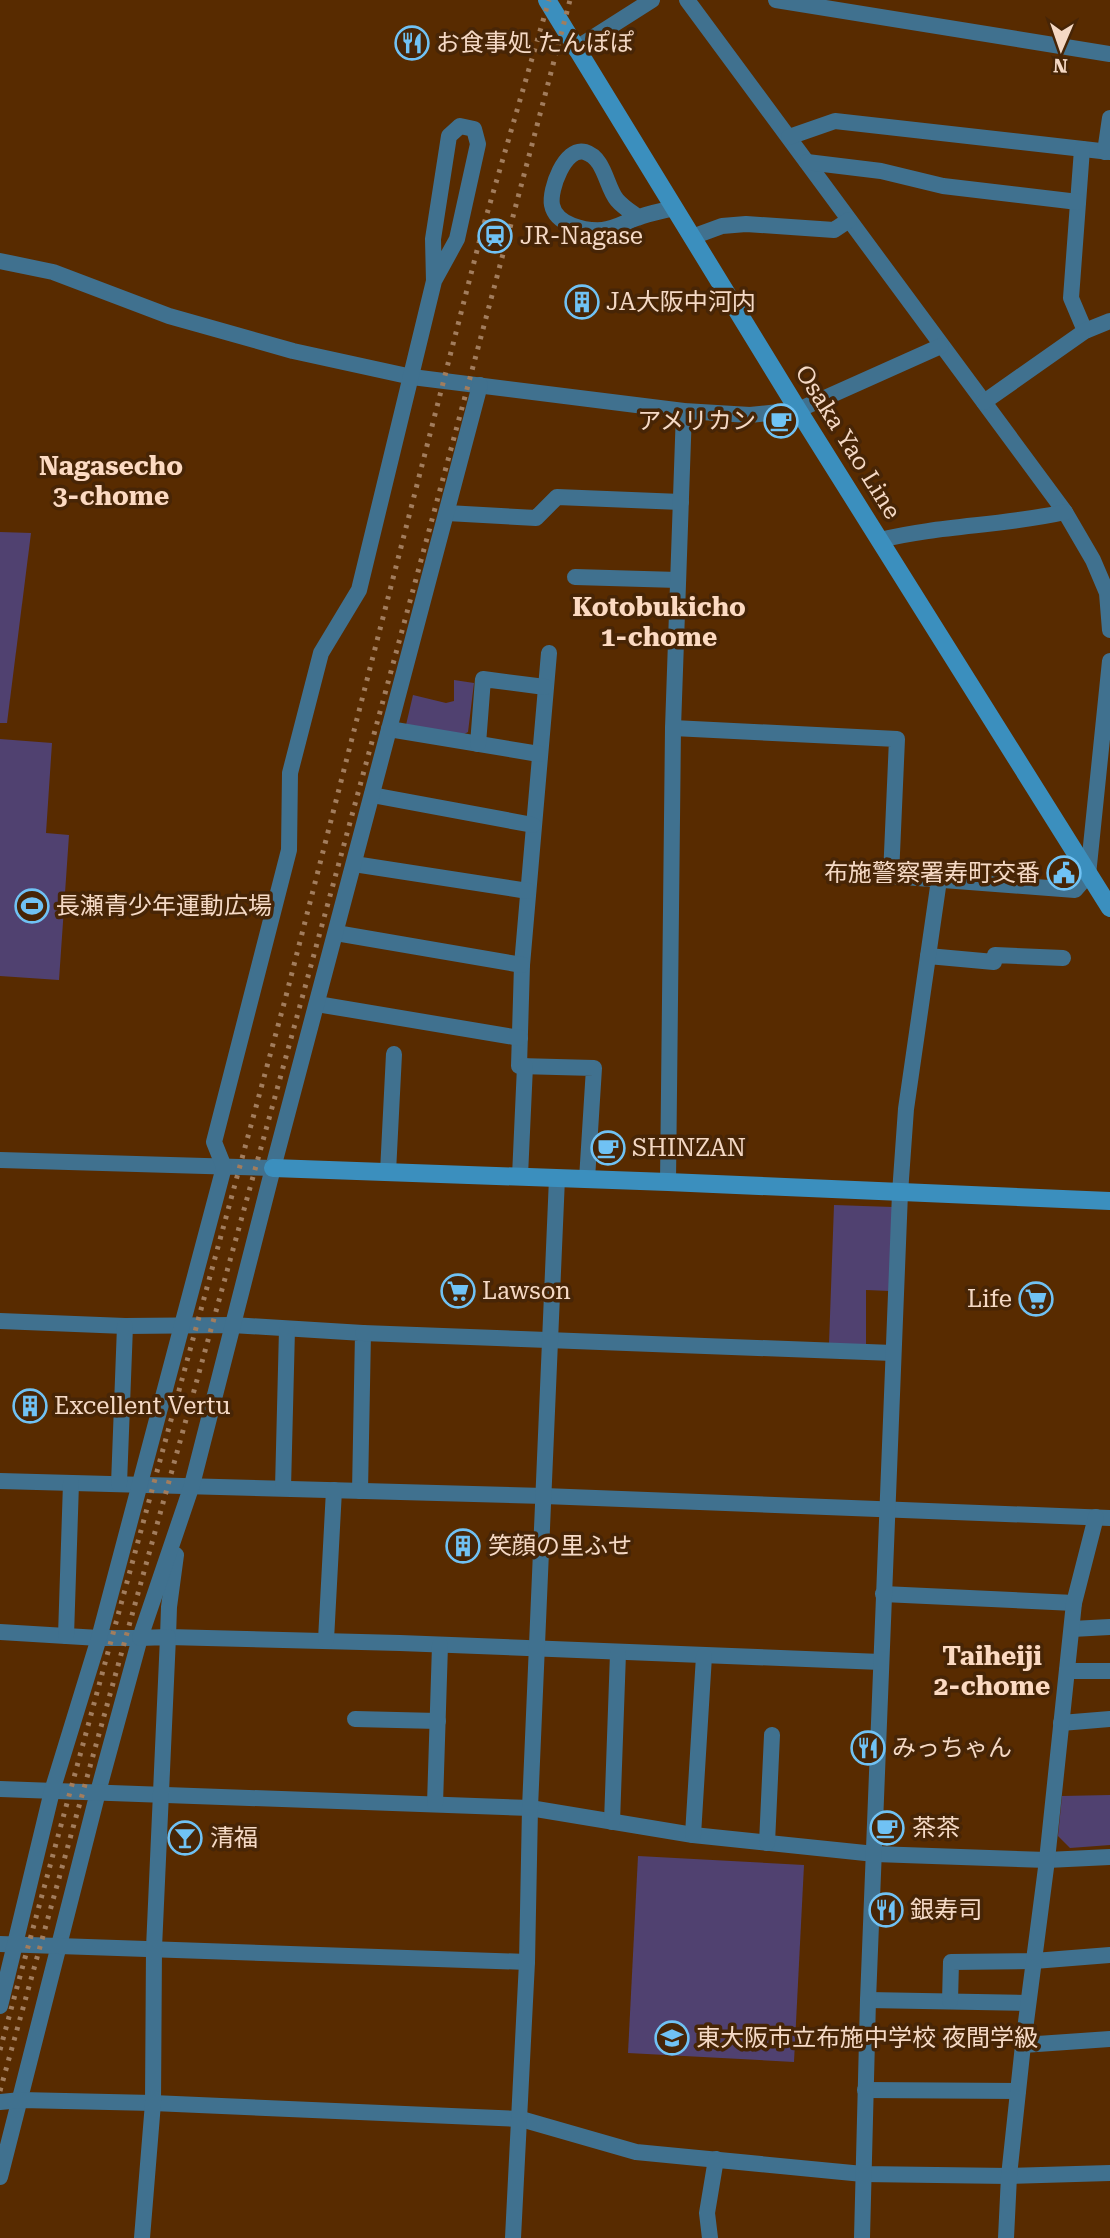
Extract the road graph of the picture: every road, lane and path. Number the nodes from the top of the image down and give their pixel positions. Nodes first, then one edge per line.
1 (547, 0) edge
2 (652, 0) edge
3 (687, 0) edge
4 (776, 0) edge
5 (826, 4) edge
6 (575, 48) junction
7 (1110, 54) edge
8 (1110, 118) edge
9 (789, 137) junction
10 (1082, 149) junction
11 (1107, 152) edge
12 (807, 162) junction
13 (1078, 202) junction
14 (674, 208) junction
15 (638, 217) junction
16 (849, 220) junction
17 (692, 237) junction
18 (0, 261) edge
19 (434, 281) junction
20 (1110, 321) edge
21 (1085, 331) junction
22 (941, 346) junction
23 (412, 377) junction
24 (480, 386) junction
25 (984, 402) junction
26 (798, 410) junction
27 (684, 411) junction
28 (681, 502) junction
29 (1065, 512) junction
30 (447, 513) junction
31 (880, 540) junction
32 (575, 577) dead end
33 (678, 580) junction
34 (1108, 593) edge
35 (1110, 629) edge
36 (549, 653) dead end
37 (1110, 661) edge
38 (1110, 671) edge
39 (545, 687) junction
40 (674, 728) junction
41 (389, 729) junction
42 (478, 744) junction
43 (539, 754) junction
44 (372, 796) junction
45 (1102, 823) edge
46 (533, 825) junction
47 (354, 864) junction
48 (1088, 875) junction
49 (939, 880) junction
50 (528, 891) junction
51 (1110, 908) edge
52 (335, 933) junction
53 (928, 956) junction
54 (1063, 958) dead end
55 (522, 965) junction
56 (317, 1004) junction
57 (520, 1038) junction
58 (394, 1054) dead end
59 (525, 1066) junction
60 (0, 1160) edge
61 (224, 1167) junction
62 (273, 1168) junction
63 (388, 1172) junction
64 (520, 1176) junction
65 (557, 1178) junction
66 (587, 1179) junction
67 (668, 1182) junction
68 (900, 1193) junction
69 (1110, 1201) edge
70 (0, 1321) edge
71 (232, 1325) junction
72 (125, 1326) junction
73 (181, 1327) junction
74 (287, 1329) junction
75 (363, 1333) junction
76 (551, 1340) junction
77 (893, 1353) junction
78 (0, 1480) edge
79 (71, 1483) junction
80 (119, 1485) junction
81 (139, 1485) junction
82 (192, 1485) junction
83 (283, 1488) junction
84 (334, 1490) junction
85 (360, 1491) junction
86 (544, 1496) junction
87 (186, 1503) junction
88 (887, 1510) junction
89 (1103, 1518) edge
90 (883, 1594) junction
91 (1074, 1603) junction
92 (1110, 1627) edge
93 (1072, 1629) junction
94 (0, 1632) edge
95 (66, 1636) junction
96 (169, 1637) junction
97 (99, 1638) junction
98 (140, 1638) junction
99 (326, 1640) junction
100 (440, 1645) junction
101 (537, 1648) junction
102 (618, 1653) junction
103 (704, 1656) junction
104 (881, 1662) junction
105 (1067, 1671) junction
106 (1110, 1671) edge
107 (355, 1719) dead end
108 (1110, 1719) edge
109 (438, 1721) junction
110 (1061, 1723) junction
111 (772, 1735) dead end
112 (0, 1789) edge
113 (52, 1791) junction
114 (98, 1792) junction
115 (163, 1794) junction
116 (435, 1804) junction
117 (530, 1808) junction
118 (612, 1822) junction
119 (694, 1835) junction
120 (767, 1843) junction
121 (875, 1854) junction
122 (1110, 1857) edge
123 (1046, 1860) junction
124 (8, 1944) edge
125 (59, 1945) junction
126 (154, 1948) junction
127 (1110, 1955) edge
128 (1034, 1961) junction
129 (527, 1962) junction
130 (868, 2000) junction
131 (950, 2001) junction
132 (1028, 2003) junction
133 (0, 2006) edge
134 (1110, 2039) edge
135 (1023, 2045) junction
136 (865, 2090) junction
137 (1018, 2091) junction
138 (21, 2100) junction
139 (0, 2102) edge
140 (153, 2103) junction
141 (520, 2119) junction
142 (716, 2159) junction
143 (1110, 2173) edge
144 (863, 2174) junction
145 (1009, 2176) junction
146 (0, 2177) edge
147 (142, 2238) edge
148 (513, 2238) edge
149 (710, 2238) edge
150 (862, 2238) edge
151 (1006, 2238) edge

1 - 6 main road, Osaka Yao Line
2 - 6 street
3 - 9 street
4 - 5 street
5 - 7 street
6 - 14 main road, Osaka Yao Line
8 - 11 street
9 - 10 street
9 - 12 street
10 - 11 street
10 - 13 street
12 - 13 street
12 - 16 street
13 - 21 street
14 - 15 street
14 - 17 main road, Osaka Yao Line
15 - 15 street
16 - 17 street
16 - 22 street
17 - 26 main road, Osaka Yao Line
18 - 23 street
19 - 19 street
19 - 23 street
20 - 21 street
21 - 25 street
22 - 25 street
22 - 26 street
23 - 24 street
23 - 61 street
24 - 27 street
24 - 30 street
25 - 29 street
26 - 27 street
26 - 31 main road, Osaka Yao Line
27 - 28 street
28 - 30 street
28 - 33 street
29 - 31 street
29 - 34 street
30 - 41 street
31 - 48 main road, Osaka Yao Line
32 - 33 street
33 - 40 street
34 - 35 street
36 - 39 street
37 - 38 street
38 - 45 street
39 - 42 street
39 - 43 street
40 - 49 street
40 - 67 street
41 - 42 street
41 - 44 street
42 - 43 street
43 - 46 street
44 - 46 street
44 - 47 street
45 - 48 street
46 - 50 street
47 - 50 street
47 - 52 street
48 - 49 street
48 - 51 main road, Osaka Yao Line
49 - 53 street
50 - 55 street
52 - 55 street
52 - 56 street
53 - 54 street
53 - 68 street
55 - 57 street
56 - 57 street
56 - 62 street
57 - 59 street
58 - 63 street
59 - 64 street
59 - 66 street
60 - 61 street
61 - 62 street
61 - 73 street
62 - 63 main road
62 - 71 street
63 - 64 main road
64 - 65 main road
65 - 66 main road
65 - 76 street
66 - 67 main road
67 - 68 main road
68 - 69 main road
68 - 77 street
70 - 72 street
71 - 73 street
71 - 74 street
71 - 82 street
72 - 73 street
72 - 80 street
73 - 81 street
74 - 75 street
74 - 83 street
75 - 76 street
75 - 85 street
76 - 77 street
76 - 86 street
77 - 88 street
78 - 79 street
79 - 80 street
79 - 95 street
80 - 81 street
81 - 82 street
81 - 97 street
82 - 83 street
82 - 87 street
83 - 84 street
84 - 85 street
84 - 99 street
85 - 86 street
86 - 88 street
86 - 101 street
87 - 96 street
87 - 98 street
88 - 89 street
88 - 90 street
89 - 91 street
90 - 91 street
90 - 104 street
91 - 93 street
92 - 93 street
93 - 105 street
94 - 95 street
95 - 97 street
96 - 98 street
96 - 99 street
96 - 115 street
97 - 98 street
97 - 113 street
98 - 114 street
99 - 100 street
100 - 101 street
100 - 109 street
101 - 102 street
101 - 117 street
102 - 103 street
102 - 118 street
103 - 104 street
103 - 119 street
104 - 121 street
105 - 106 street
105 - 110 street
107 - 109 street
108 - 110 street
109 - 116 street
110 - 123 street
111 - 120 street
112 - 113 street
113 - 114 street
113 - 124 street
114 - 115 street
114 - 125 street
115 - 116 street
115 - 126 street
116 - 117 street
117 - 118 street
117 - 129 street
118 - 119 street
119 - 120 street
120 - 121 street
121 - 123 street
121 - 130 street
122 - 123 street
123 - 128 street
124 - 125 street
124 - 133 street
125 - 126 street
125 - 138 street
126 - 129 street
126 - 140 street
127 - 128 street
128 - 131 street
128 - 132 street
129 - 141 street
130 - 131 street
130 - 136 street
131 - 132 street
132 - 135 street
134 - 135 street
135 - 137 street
136 - 137 street
136 - 144 street
137 - 145 street
138 - 139 street
138 - 140 street
138 - 146 street
140 - 141 street
140 - 147 street
141 - 142 street
141 - 148 street
142 - 144 street
142 - 149 street
143 - 145 street
144 - 145 street
144 - 150 street
145 - 151 street

